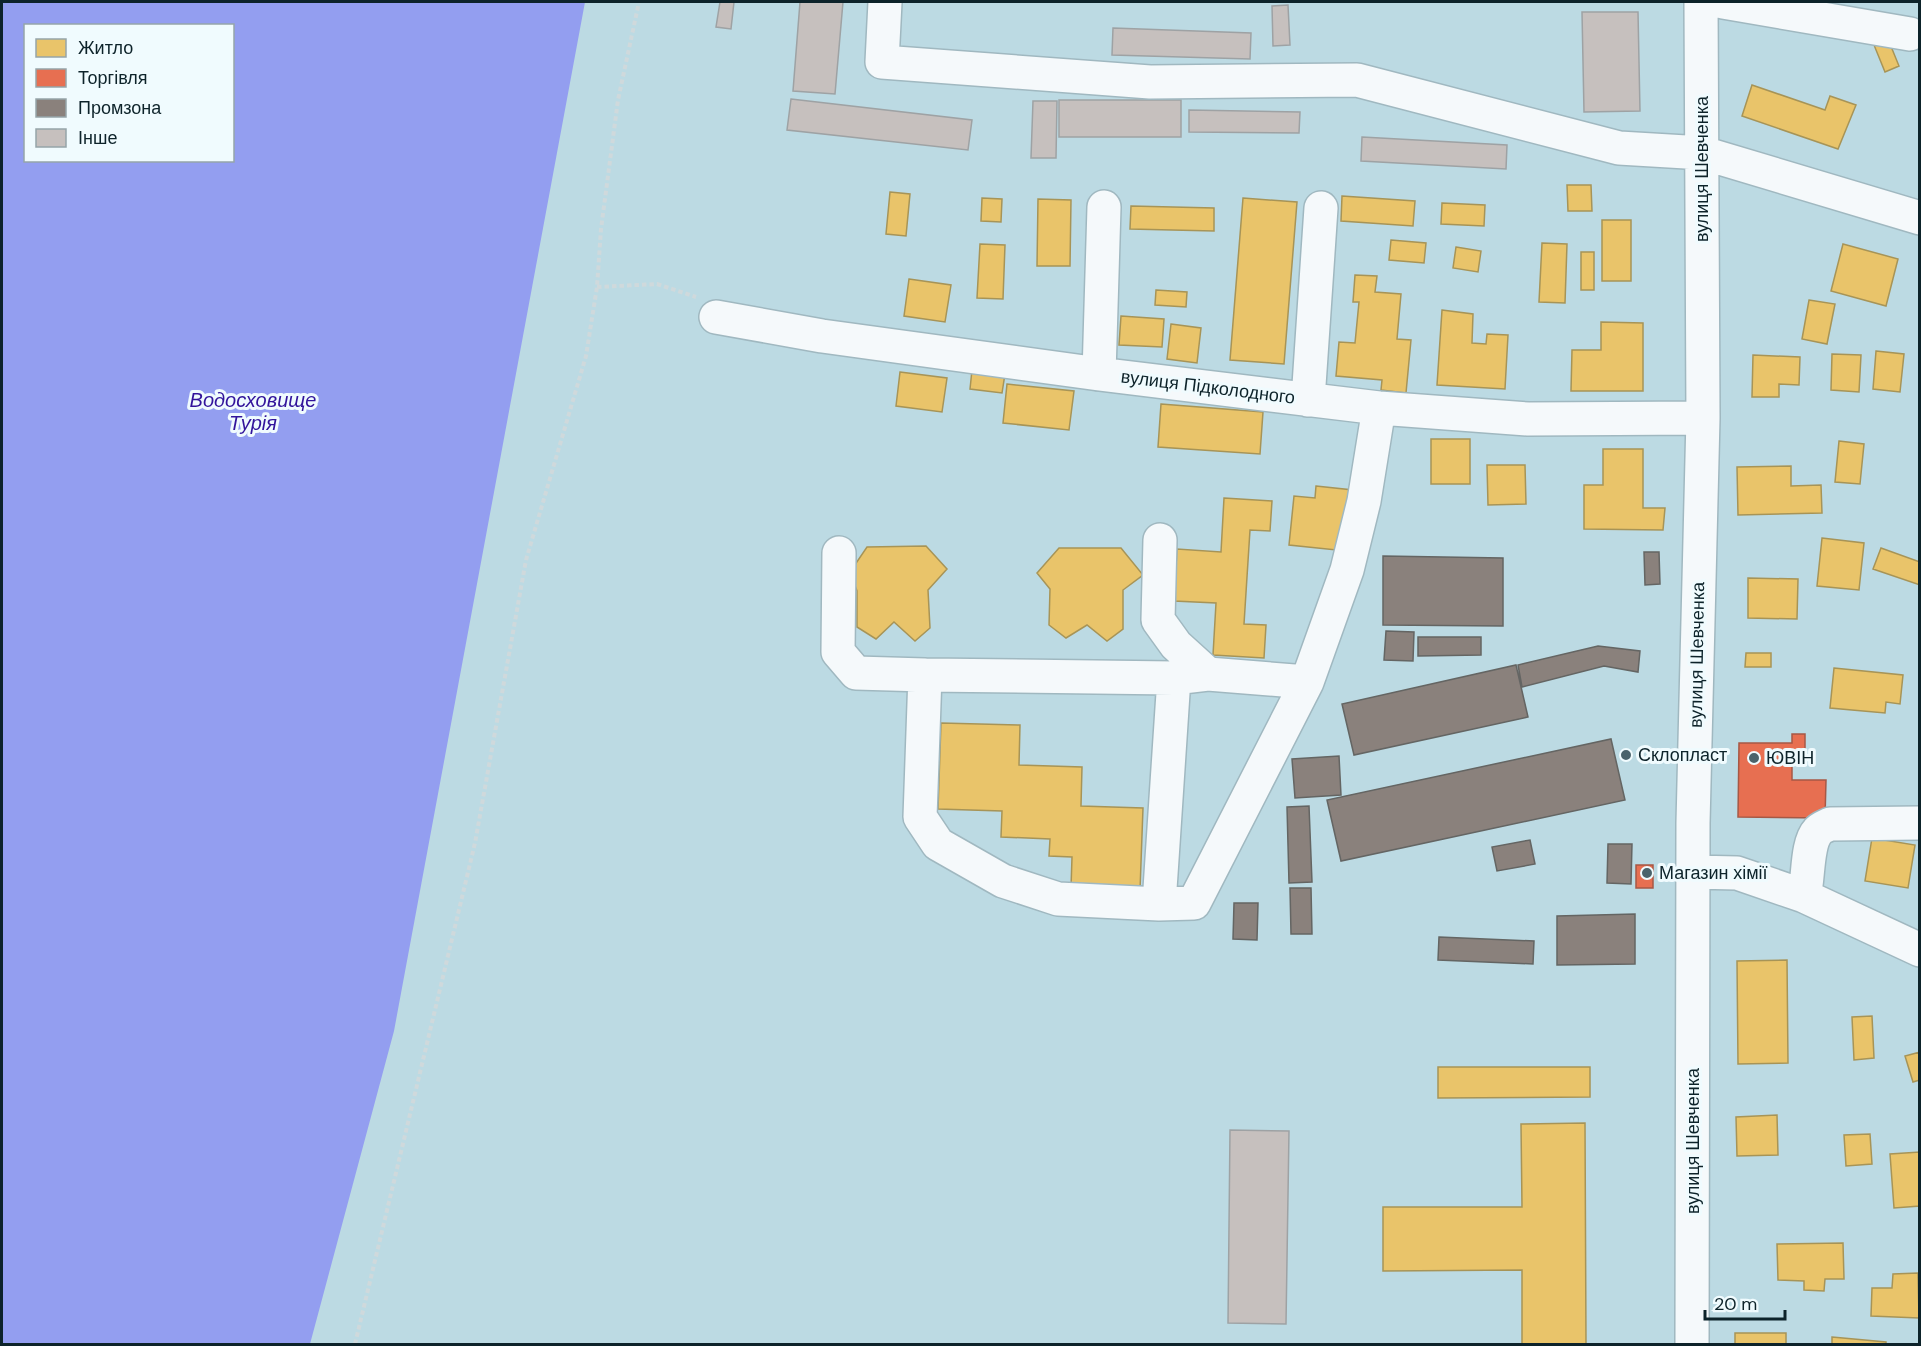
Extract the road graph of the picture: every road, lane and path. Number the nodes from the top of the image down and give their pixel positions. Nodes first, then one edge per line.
1 (639, 2) edge
2 (885, 2) edge
3 (1701, 2) edge
4 (1723, 2) edge
5 (1910, 34) dead end
6 (1703, 153) junction
7 (1104, 207) dead end
8 (1321, 208) dead end
9 (1917, 212) edge
10 (597, 287) junction
11 (716, 317) joint
12 (1099, 374) junction
13 (1308, 400) junction
14 (1379, 408) junction
15 (1703, 418) junction
16 (1160, 540) dead end
17 (839, 553) dead end
18 (1208, 674) junction
19 (925, 675) junction
20 (1174, 678) junction
21 (1307, 682) junction
22 (1920, 823) edge
23 (1693, 872) junction
24 (1804, 896) junction
25 (1159, 904) junction
26 (1920, 950) edge
27 (355, 1344) edge
28 (1692, 1344) edge

1 - 10 path
2 - 6 street
3 - 6 street, вулиця Шевченка
4 - 5 street
6 - 9 street
6 - 15 street, вулиця Шевченка
7 - 12 street
8 - 13 street
10 - 11 path
10 - 27 path
11 - 12 street, вулиця Підколодного
12 - 13 street, вулиця Підколодного
13 - 14 street, вулиця Підколодного
14 - 15 street, вулиця Підколодного
14 - 21 street
15 - 23 street, вулиця Шевченка
16 - 18 street
17 - 19 street
18 - 20 street
18 - 21 street
19 - 20 street
19 - 25 street
20 - 25 street
21 - 25 street
22 - 24 street
23 - 24 street
23 - 28 street, вулиця Шевченка
24 - 26 street

